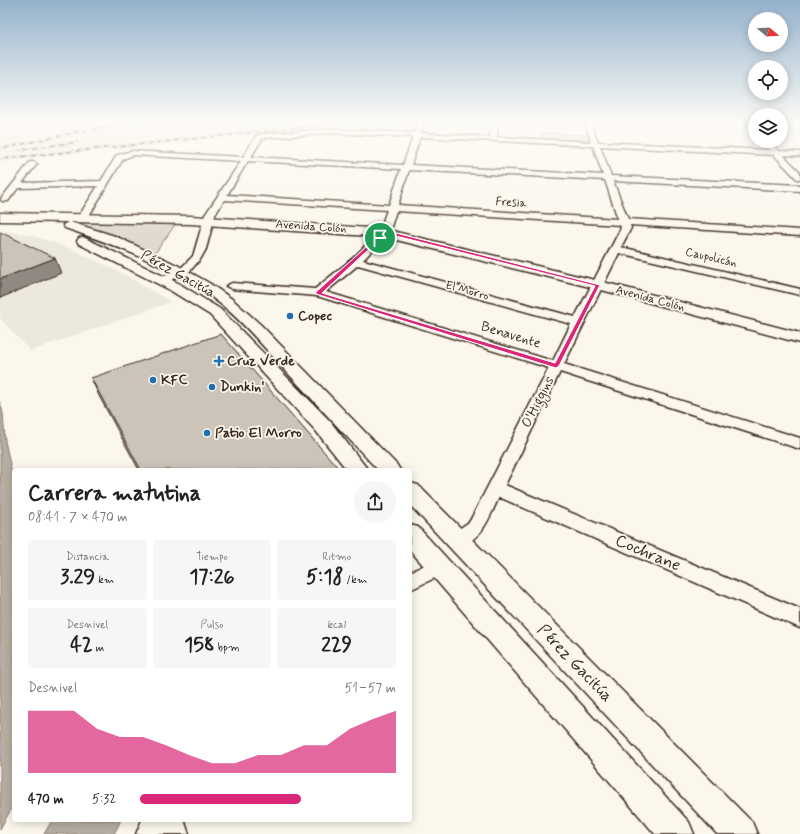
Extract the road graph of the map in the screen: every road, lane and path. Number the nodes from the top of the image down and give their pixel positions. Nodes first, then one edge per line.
1 (116, 162) edge
2 (243, 162) edge
3 (317, 162) edge
4 (410, 162) edge
5 (602, 162) edge
6 (785, 162) edge
7 (32, 164) dead end
8 (408, 167) junction
9 (608, 178) junction
10 (800, 178) edge
11 (104, 182) junction
12 (15, 186) junction
13 (800, 188) edge
14 (221, 197) junction
15 (5, 199) dead end
16 (394, 208) junction
17 (0, 217) edge
18 (19, 218) junction
19 (82, 219) junction
20 (209, 221) junction
21 (625, 223) junction
22 (0, 224) edge
23 (384, 233) junction
24 (800, 234) edge
25 (616, 249) junction
26 (356, 261) junction
27 (181, 273) junction
28 (163, 281) junction
29 (598, 285) junction
30 (232, 286) dead end
31 (800, 292) edge
32 (318, 293) junction
33 (578, 322) junction
34 (800, 338) edge
35 (556, 366) junction
36 (800, 444) edge
37 (356, 468) edge
38 (388, 468) edge
39 (495, 488) junction
40 (412, 493) edge
41 (412, 536) edge
42 (457, 540) junction
43 (438, 567) junction
44 (412, 581) edge
45 (800, 619) edge
46 (154, 822) edge
47 (172, 822) edge
48 (149, 834) edge
49 (176, 834) edge
50 (677, 834) edge
51 (740, 834) edge

1 - 11 street
2 - 14 street
3 - 8 street
4 - 8 street
5 - 9 street
6 - 10 street
7 - 12 street
8 - 9 street
8 - 16 street
9 - 13 street
9 - 21 street
11 - 12 street
11 - 19 street
12 - 15 street
14 - 16 street, Fresia
14 - 20 street
16 - 21 street, Fresia
16 - 23 street
17 - 18 main road, Avenida Colón
18 - 19 main road, Avenida Colón
18 - 27 main road, Pérez Gacitúa
19 - 20 main road, Avenida Colón
20 - 23 main road, Avenida Colón
20 - 27 street
21 - 24 street, Fresia
21 - 25 street, O'Higgins
22 - 28 main road, Pérez Gacitúa
23 - 26 street
23 - 29 main road, Avenida Colón
25 - 29 street, O'Higgins
25 - 31 street, Caupolicán
26 - 32 street
26 - 33 street, El Morro
27 - 28 street
27 - 38 main road, Pérez Gacitúa
28 - 37 main road, Pérez Gacitúa
29 - 33 street, O'Higgins
29 - 34 main road, Avenida Colón
30 - 32 street, Benavente
32 - 35 street, Benavente
33 - 35 street, O'Higgins
35 - 36 street, Benavente
35 - 39 street, O'Higgins
39 - 42 street, O'Higgins
39 - 45 street, Cochrane
40 - 42 main road, Pérez Gacitúa
41 - 43 main road
42 - 51 main road, Pérez Gacitúa
43 - 44 street
43 - 50 main road
46 - 48 street
47 - 49 street

